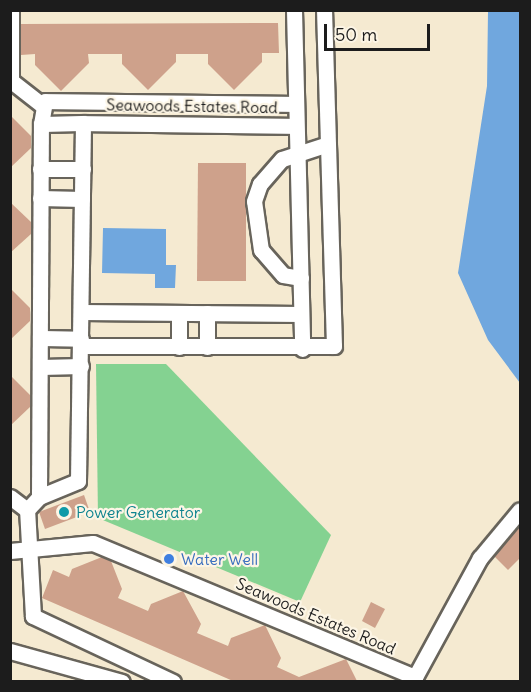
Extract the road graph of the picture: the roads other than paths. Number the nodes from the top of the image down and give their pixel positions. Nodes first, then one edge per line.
1 (11, 10) edge
2 (294, 10) edge
3 (324, 10) edge
4 (11, 80) edge
5 (189, 103) junction
6 (293, 104) junction
7 (42, 105) junction
8 (42, 123) junction
9 (83, 123) junction
10 (190, 124) junction
11 (294, 126) junction
12 (328, 144) junction
13 (298, 151) junction
14 (40, 169) junction
15 (83, 169) junction
16 (40, 198) junction
17 (82, 199) junction
18 (301, 278) junction
19 (81, 312) junction
20 (179, 313) junction
21 (207, 313) junction
22 (301, 314) junction
23 (42, 338) junction
24 (81, 342) junction
25 (180, 347) junction
26 (207, 347) junction
27 (302, 349) junction
28 (41, 366) junction
29 (81, 366) junction
30 (10, 497) edge
31 (39, 497) junction
32 (27, 510) junction
33 (520, 510) edge
34 (32, 549) junction
35 (10, 551) edge
36 (10, 651) edge
37 (414, 679) edge
38 (122, 681) edge
39 (173, 681) edge

1 - 4 street
2 - 6 street, Seawoods Estates Road
3 - 12 street
4 - 7 street
5 - 6 street
5 - 7 street
5 - 10 street
6 - 11 street, Seawoods Estates Road
7 - 8 street
8 - 9 street, Seawoods Estates Road
8 - 14 street
9 - 10 street, Seawoods Estates Road
9 - 15 street, Seawoods Estates Road
10 - 11 street, Seawoods Estates Road
11 - 13 street
12 - 13 street
12 - 27 street
13 - 18 street
13 - 18 street
14 - 15 street
14 - 16 street
15 - 17 street, Seawoods Estates Road
16 - 17 street
16 - 23 street
17 - 19 street, Seawoods Estates Road
18 - 22 street
19 - 20 street
19 - 24 street, Seawoods Estates Road
20 - 21 street
20 - 25 street
21 - 22 street
21 - 26 street
22 - 27 street
23 - 24 street
23 - 28 street
24 - 25 street
24 - 29 street, Seawoods Estates Road
25 - 26 street
26 - 27 street
28 - 29 street
28 - 31 street
29 - 31 street, Seawoods Estates Road
30 - 32 street
31 - 32 street, Seawoods Estates Road
32 - 34 street
33 - 37 street, Seawoods Estates Road
34 - 35 street, Seawoods Estates Road
34 - 37 street, Seawoods Estates Road
34 - 39 street
36 - 38 street

